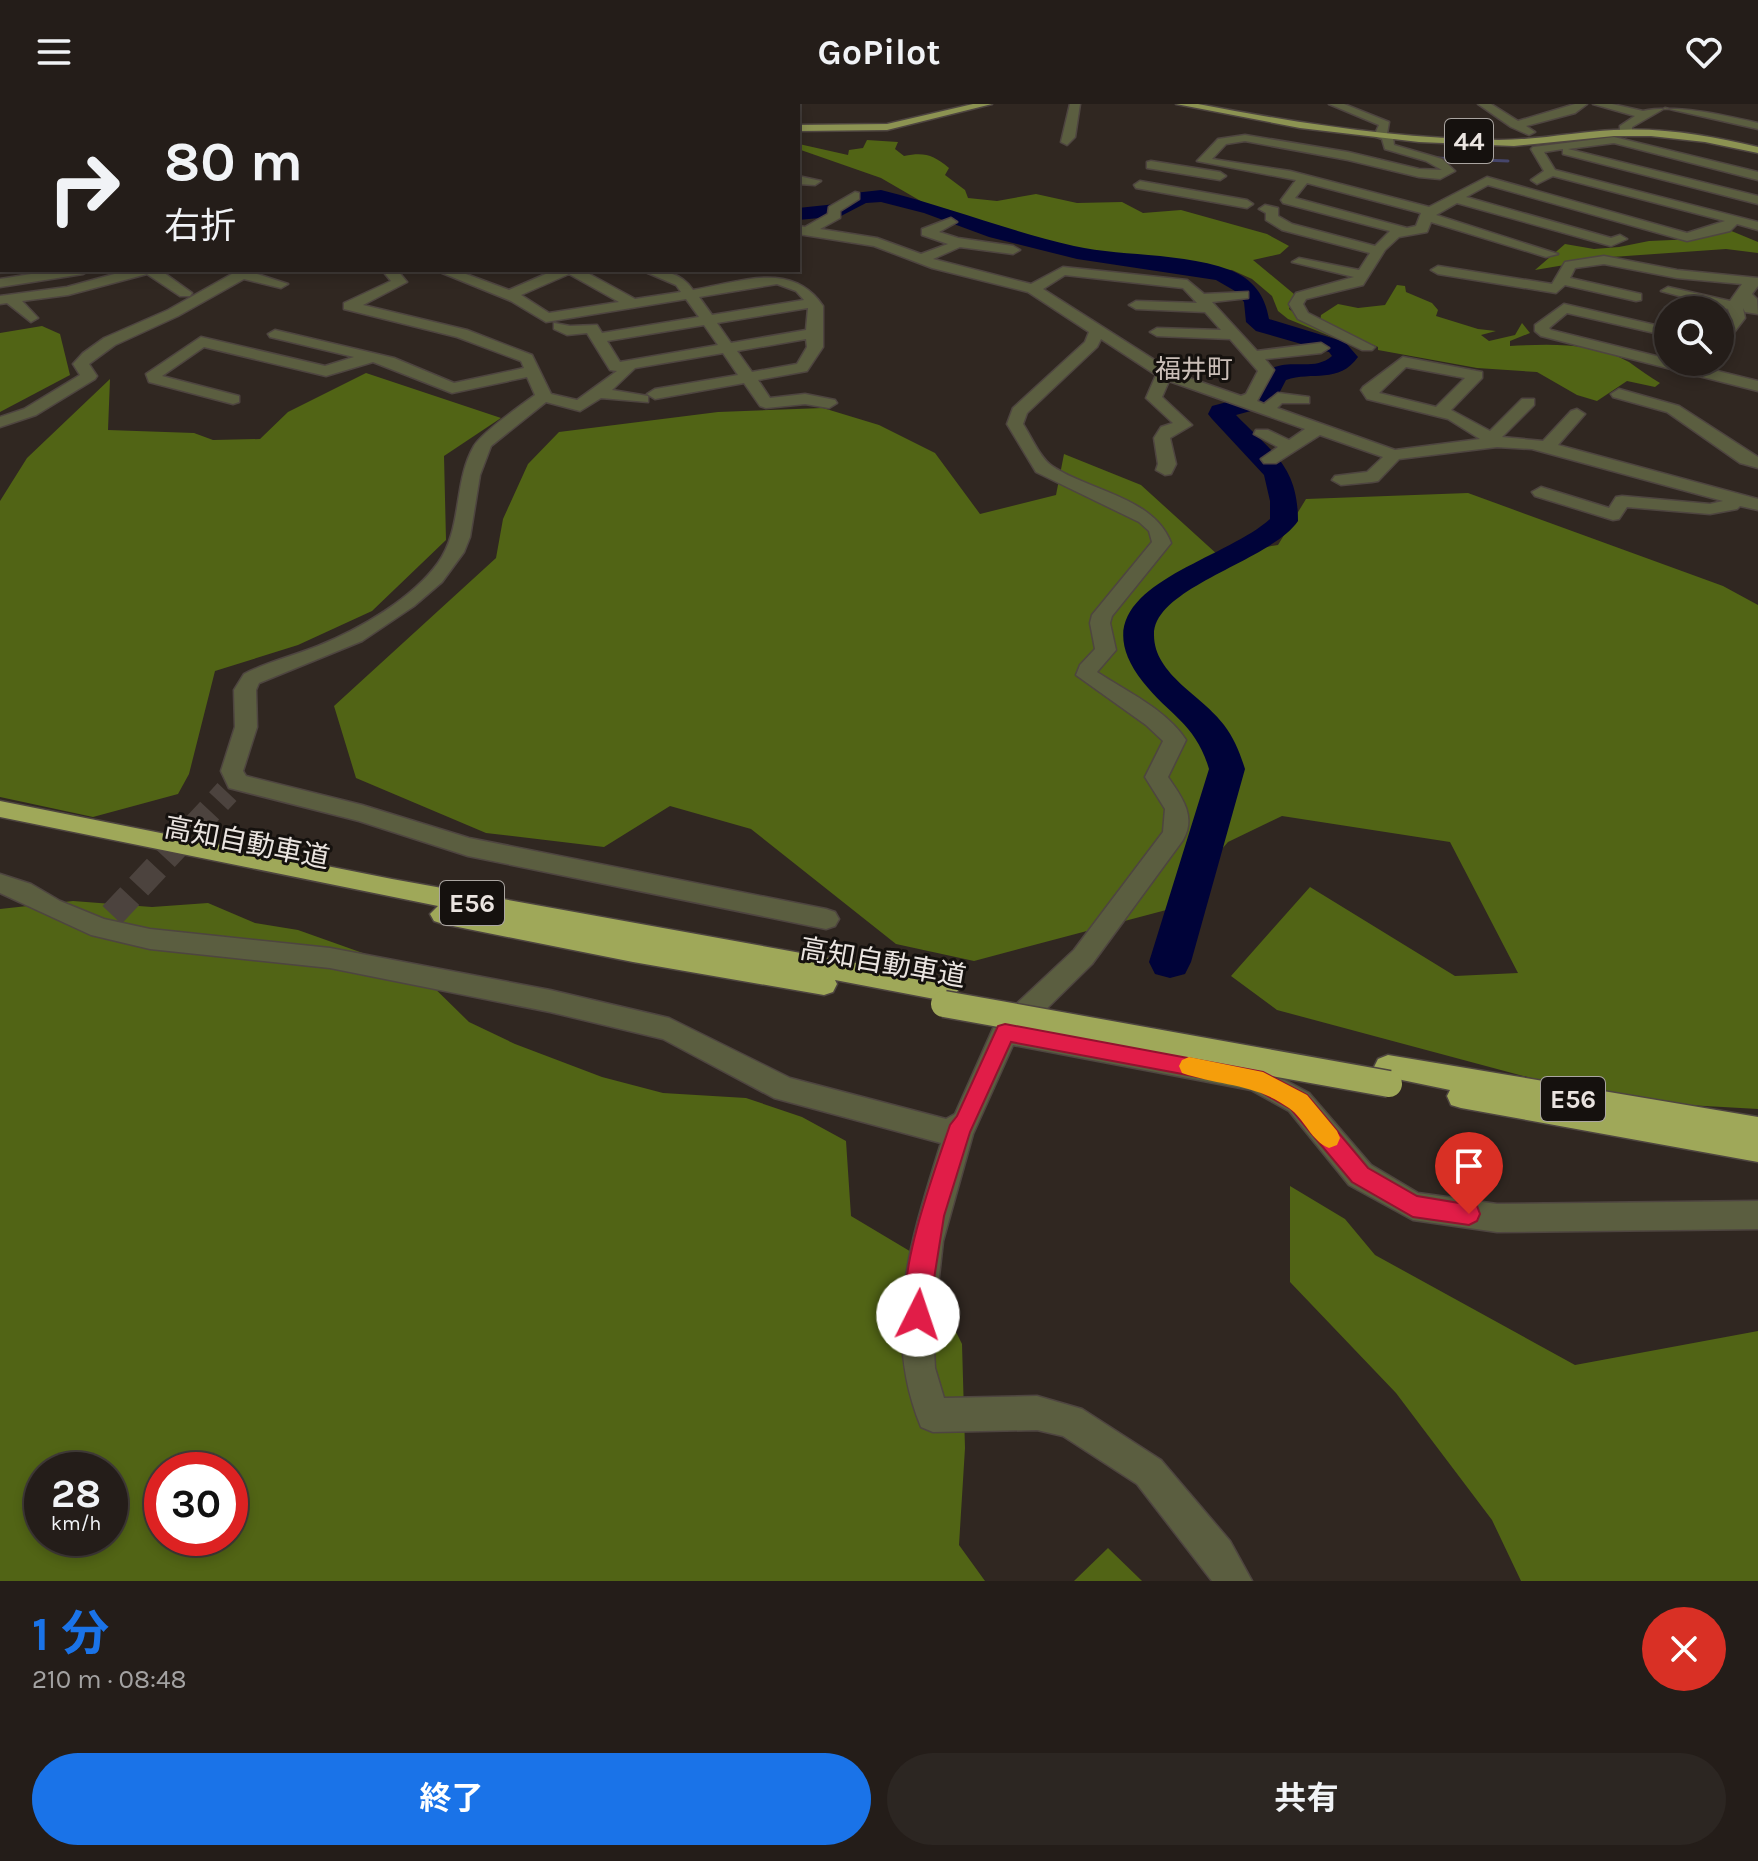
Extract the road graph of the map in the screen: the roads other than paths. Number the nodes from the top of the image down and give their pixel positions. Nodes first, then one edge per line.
1 (987, 104) edge
2 (1075, 104) edge
3 (1181, 104) edge
4 (1334, 104) edge
5 (1483, 104) edge
6 (1568, 104) edge
7 (1582, 104) edge
8 (1598, 104) edge
9 (1663, 104) edge
10 (1362, 109) edge
11 (1645, 115) junction
12 (1512, 122) junction
13 (1758, 126) edge
14 (800, 128) edge
15 (1626, 133) junction
16 (1383, 137) junction
17 (1067, 142) dead end
18 (1547, 144) junction
19 (1219, 145) junction
20 (1758, 151) edge
21 (1151, 165) dead end
22 (1733, 170) junction
23 (1551, 172) junction
24 (1237, 173) junction
25 (1758, 176) edge
26 (1304, 179) junction
27 (800, 180) edge
28 (815, 181) dead end
29 (1262, 183) dead end
30 (1140, 185) dead end
31 (1426, 188) dead end
32 (1708, 188) junction
33 (1518, 190) junction
34 (855, 196) dead end
35 (1216, 198) junction
36 (1458, 199) junction
37 (1758, 200) edge
38 (1247, 204) dead end
39 (1575, 206) junction
40 (1682, 206) junction
41 (1265, 209) dead end
42 (1429, 214) junction
43 (1734, 220) junction
44 (940, 223) dead end
45 (1547, 224) junction
46 (1758, 226) edge
47 (802, 231) edge
48 (1407, 232) junction
49 (893, 233) dead end
50 (1491, 236) junction
51 (1620, 239) dead end
52 (871, 241) junction
53 (956, 242) junction
54 (1516, 243) junction
55 (1472, 248) dead end
56 (1013, 250) dead end
57 (1378, 251) junction
58 (1551, 254) dead end
59 (923, 258) junction
60 (1299, 262) dead end
61 (1619, 263) junction
62 (1438, 270) dead end
63 (139, 272) edge
64 (151, 272) edge
65 (245, 272) edge
66 (391, 272) edge
67 (447, 272) edge
68 (565, 272) edge
69 (574, 272) edge
70 (654, 272) edge
71 (1362, 275) junction
72 (1609, 277) dead end
73 (1562, 280) junction
74 (0, 283) edge
75 (90, 283) edge
76 (281, 284) dead end
77 (1033, 289) junction
78 (1668, 291) dead end
79 (185, 293) dead end
80 (510, 295) junction
81 (690, 295) junction
82 (1243, 295) dead end
83 (1636, 297) dead end
84 (5, 299) edge
85 (1751, 300) edge
86 (814, 303) junction
87 (633, 304) junction
88 (1206, 304) junction
89 (1136, 305) dead end
90 (31, 318) dead end
91 (546, 318) junction
92 (1734, 319) edge
93 (708, 321) junction
94 (1098, 329) junction
95 (1654, 329) edge
96 (1157, 332) dead end
97 (813, 333) junction
98 (275, 334) dead end
99 (1235, 335) junction
100 (600, 338) junction
101 (1367, 347) dead end
102 (728, 348) junction
103 (1321, 348) dead end
104 (1254, 356) junction
105 (1654, 356) edge
106 (372, 357) junction
107 (630, 364) junction
108 (533, 371) junction
109 (1165, 373) junction
110 (1728, 376) edge
111 (749, 377) junction
112 (1758, 386) edge
113 (597, 393) junction
114 (1619, 394) dead end
115 (544, 397) junction
116 (233, 399) dead end
117 (1303, 400) dead end
118 (1528, 402) dead end
119 (829, 403) dead end
120 (1252, 406) junction
121 (1439, 413) junction
122 (1577, 414) dead end
123 (0, 422) edge
124 (1316, 430) junction
125 (1262, 434) dead end
126 (1495, 440) junction
127 (1290, 446) junction
128 (1547, 447) junction
129 (1394, 455) junction
130 (1270, 459) dead end
131 (1758, 464) edge
132 (1735, 467) dead end
133 (1165, 470) dead end
134 (1341, 480) dead end
135 (1541, 492) dead end
136 (1739, 500) junction
137 (1758, 505) edge
138 (0, 809) edge
139 (0, 825) edge
140 (0, 883) edge
141 (826, 919) dead end
142 (945, 997) junction
143 (1005, 1032) junction
144 (1388, 1076) junction
145 (961, 1125) junction
146 (1758, 1130) edge
147 (1758, 1149) edge
148 (1758, 1215) edge
149 (1233, 1581) edge

1 - 14 main road
2 - 17 street
3 - 16 main road, 44
4 - 10 street
5 - 12 street
6 - 12 street
7 - 12 street
8 - 11 street
9 - 11 street
9 - 13 street
10 - 16 street
11 - 15 street
12 - 18 street
15 - 18 main road, 44
15 - 20 main road, 44
16 - 18 main road, 44
16 - 19 street
18 - 22 street
18 - 23 street
18 - 32 street
19 - 24 street
19 - 31 street
20 - 22 street
21 - 24 street
22 - 25 street
22 - 32 street
23 - 33 street
23 - 40 street
24 - 26 street
24 - 29 street
24 - 35 street
26 - 42 street
26 - 48 street
27 - 28 street
30 - 35 street
32 - 37 street
32 - 40 street
33 - 36 street
33 - 39 street
34 - 47 street
35 - 38 street
36 - 42 street
36 - 45 street
39 - 43 street
39 - 45 street
40 - 43 street
41 - 57 street
42 - 48 street
42 - 50 street
43 - 46 street
44 - 53 street
45 - 51 street
45 - 54 street
47 - 52 street
48 - 57 street
49 - 52 street
50 - 54 street
50 - 55 street
52 - 59 street
53 - 56 street
53 - 59 street
54 - 58 street
57 - 71 street
59 - 77 street
60 - 71 street
61 - 72 street
61 - 73 street
61 - 85 street
62 - 73 street
63 - 75 street
64 - 79 street
65 - 76 street
65 - 123 street
66 - 108 street
67 - 80 street
68 - 80 street
69 - 87 street
70 - 81 street
71 - 101 street
73 - 83 street
74 - 75 street
75 - 84 street
77 - 88 street
77 - 94 street
78 - 85 street
80 - 91 street
81 - 86 street
81 - 87 street
81 - 93 street
82 - 88 street
84 - 90 street
85 - 92 street
86 - 93 street
86 - 97 street
87 - 91 street
88 - 89 street
88 - 99 street
91 - 100 street
93 - 100 street
93 - 102 street
94 - 109 street
94 - 143 street
95 - 105 street
96 - 99 street
97 - 102 street
97 - 111 street
98 - 106 street
99 - 104 street
100 - 107 street
102 - 107 street
102 - 111 street
103 - 104 street
104 - 120 street
106 - 108 street
106 - 116 street
107 - 113 street
108 - 115 street
109 - 120 street
109 - 133 street
110 - 112 street
111 - 113 street
111 - 119 street
113 - 115 street
114 - 131 street
115 - 141 street
117 - 120 street
118 - 126 street
120 - 124 street
121 - 121 street
121 - 126 street
122 - 128 street
124 - 127 street
124 - 129 street
125 - 127 street
126 - 128 street
126 - 129 street
127 - 130 street
128 - 136 street
129 - 134 street
131 - 132 street
135 - 136 street
136 - 137 street
138 - 142 highway, 高知自動車道 / E56
139 - 142 highway, 高知自動車道 / E56
140 - 145 street
142 - 144 highway, 高知自動車道 / E56, bridge
143 - 145 street
143 - 148 street
144 - 146 highway, 高知自動車道 / E56
144 - 147 highway, 高知自動車道 / E56
145 - 149 street

